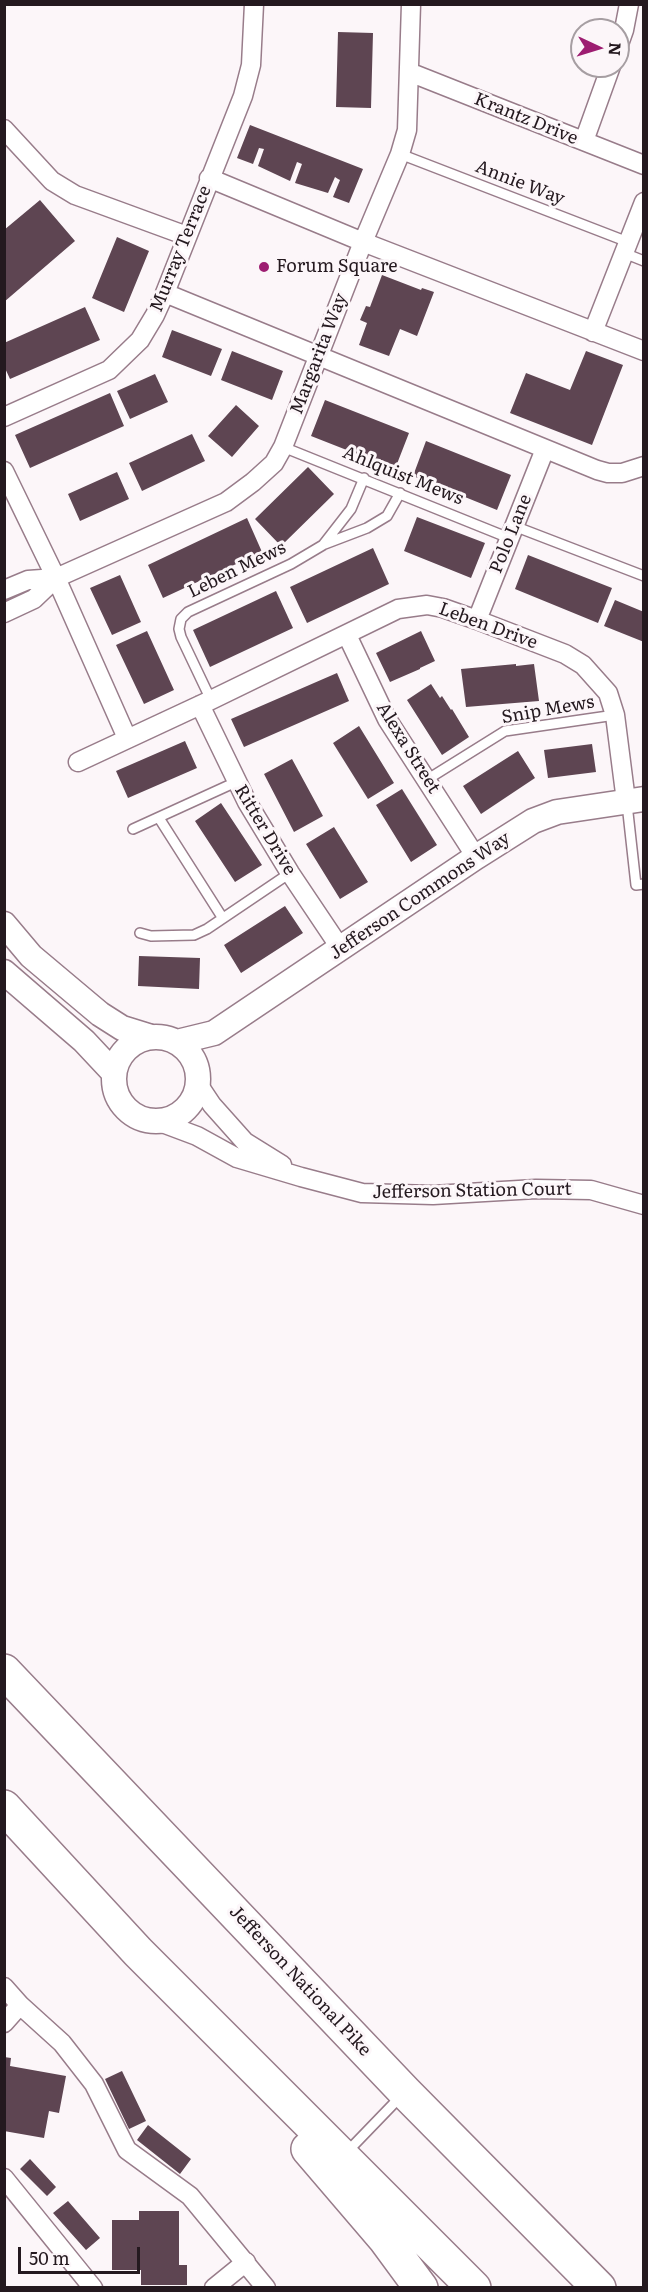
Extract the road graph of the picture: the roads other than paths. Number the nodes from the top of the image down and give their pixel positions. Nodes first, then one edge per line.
1 (254, 4) edge
2 (411, 4) edge
3 (409, 72) junction
4 (607, 78) edge
5 (4, 129) edge
6 (584, 141) junction
7 (400, 154) junction
8 (644, 165) edge
9 (209, 178) junction
10 (644, 202) edge
11 (187, 236) junction
12 (363, 242) junction
13 (626, 248) junction
14 (644, 261) edge
15 (165, 293) junction
16 (593, 332) junction
17 (644, 351) edge
18 (318, 356) junction
19 (4, 417) edge
20 (284, 447) junction
21 (545, 449) junction
22 (644, 465) edge
23 (4, 471) edge
24 (364, 478) junction
25 (400, 493) junction
26 (512, 532) junction
27 (323, 545) junction
28 (644, 576) edge
29 (56, 578) junction
30 (4, 590) edge
31 (4, 613) edge
32 (477, 620) junction
33 (347, 635) junction
34 (205, 703) junction
35 (615, 715) junction
36 (127, 738) junction
37 (78, 762) dead end
38 (428, 779) junction
39 (236, 782) junction
40 (635, 800) edge
41 (159, 818) junction
42 (133, 829) dead end
43 (476, 857) junction
44 (290, 873) junction
45 (644, 884) edge
46 (222, 917) junction
47 (4, 924) edge
48 (140, 933) dead end
49 (341, 949) junction
50 (4, 972) edge
51 (214, 1033) junction
52 (151, 1037) junction
53 (177, 1042) junction
54 (114, 1073) junction
55 (197, 1075) junction
56 (157, 1121) junction
57 (301, 1178) junction
58 (644, 1205) edge
59 (4, 1671) edge
60 (4, 1807) edge
61 (138, 1952) junction
62 (4, 1987) edge
63 (20, 2005) junction
64 (4, 2023) edge
65 (405, 2092) junction
66 (343, 2156) junction
67 (4, 2178) edge
68 (246, 2262) junction
69 (93, 2288) edge
70 (214, 2288) edge
71 (266, 2288) edge
72 (421, 2288) edge
73 (474, 2288) edge
74 (599, 2288) edge

1 - 9 street, Murray Terrace
2 - 3 street, Margarita Way
3 - 6 street, Krantz Drive
3 - 7 street, Margarita Way
4 - 6 street
5 - 11 street
6 - 8 street, Krantz Drive
7 - 12 street, Margarita Way
7 - 13 lane, Annie Way
9 - 11 street, Murray Terrace
9 - 12 street
10 - 13 street
11 - 15 street, Murray Terrace
12 - 16 street
12 - 18 street, Margarita Way
13 - 14 lane, Annie Way
13 - 16 street
15 - 18 street
15 - 19 street, Murray Terrace
16 - 17 street
18 - 20 street, Margarita Way
18 - 21 street
20 - 24 lane, Ahlquist Mews
20 - 29 street, Margarita Way
21 - 22 street
21 - 26 street, Polo Lane
23 - 29 street
24 - 25 lane, Ahlquist Mews
24 - 27 lane, Leben Mews
25 - 26 lane, Ahlquist Mews
25 - 27 lane, Leben Mews
26 - 28 lane, Ahlquist Mews
26 - 32 street, Polo Lane
27 - 34 lane, Leben Mews
29 - 30 street, Margarita Way
29 - 31 street, Margarita Way
29 - 36 street
32 - 33 street, Leben Drive
32 - 35 street, Leben Drive
33 - 34 street, Leben Drive
33 - 38 street, Alexa Street
34 - 36 street, Leben Drive
34 - 39 street, Ritter Drive
35 - 38 lane, Snip Mews
35 - 40 street, Leben Drive
36 - 37 street, Leben Drive
38 - 43 street, Alexa Street
39 - 41 lane
39 - 44 street, Ritter Drive
40 - 43 street, Jefferson Commons Way
40 - 45 lane
41 - 42 lane
41 - 46 lane
43 - 49 street, Jefferson Commons Way
44 - 46 lane
44 - 49 street, Ritter Drive
46 - 48 lane
47 - 52 street
49 - 51 street, Jefferson Commons Way
50 - 54 street
51 - 53 street, Jefferson Commons Way
51 - 55 street, Jefferson Commons Way
52 - 53 street
52 - 54 street
53 - 55 street
54 - 56 street
55 - 56 street
55 - 57 street, Jefferson Station Court
56 - 57 street, Jefferson Station Court
57 - 58 street, Jefferson Station Court
59 - 65 highway, Jefferson National Pike
60 - 61 highway
61 - 66 highway
61 - 72 highway
62 - 63 street
63 - 64 street
63 - 68 street
65 - 66 lane
65 - 74 highway, Jefferson National Pike
66 - 73 highway
67 - 69 street
68 - 70 street
68 - 71 street

